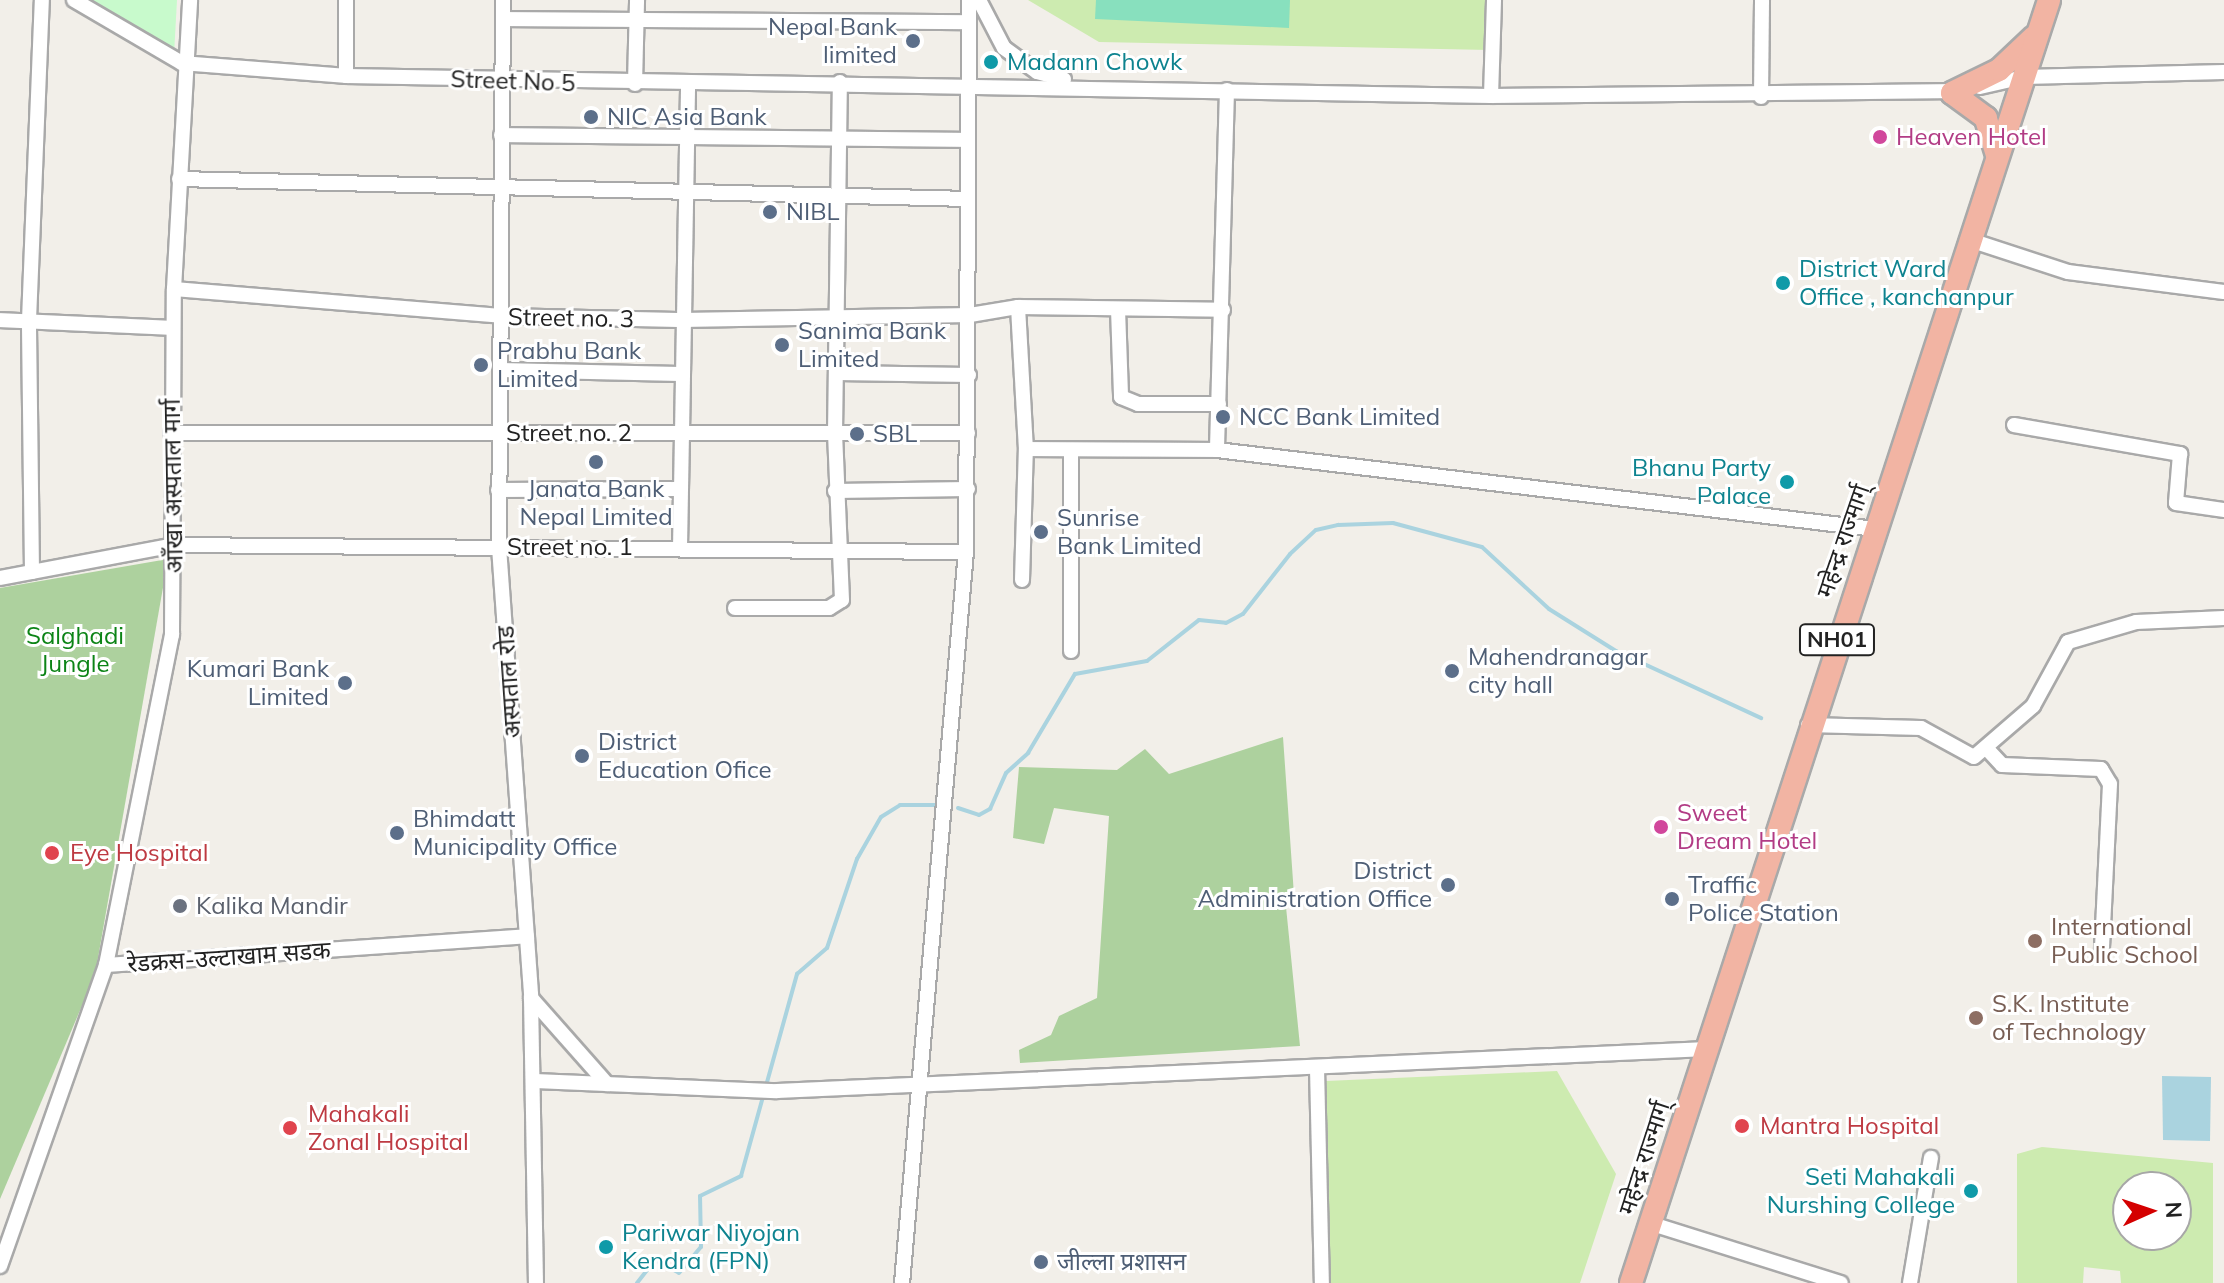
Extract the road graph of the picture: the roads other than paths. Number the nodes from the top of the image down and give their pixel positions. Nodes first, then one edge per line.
1 (42, 0) edge
2 (74, 0) edge
3 (190, 0) edge
4 (346, 0) edge
5 (503, 0) edge
6 (637, 0) edge
7 (969, 0) edge
8 (979, 0) edge
9 (1494, 0) edge
10 (1762, 0) edge
11 (2049, 0) edge
12 (503, 19) junction
13 (637, 20) junction
14 (969, 22) junction
15 (2039, 32) junction
16 (187, 64) junction
17 (2224, 72) edge
18 (346, 76) junction
19 (2024, 77) junction
20 (502, 81) junction
21 (688, 82) junction
22 (840, 82) junction
23 (969, 83) junction
24 (635, 84) junction
25 (1089, 85) junction
26 (1227, 90) junction
27 (1952, 93) junction
28 (1491, 96) junction
29 (1761, 97) junction
30 (501, 135) junction
31 (682, 138) junction
32 (838, 138) junction
33 (968, 140) junction
34 (1997, 160) junction
35 (179, 179) junction
36 (500, 193) junction
37 (686, 194) junction
38 (835, 196) junction
39 (967, 199) junction
40 (1970, 240) junction
41 (174, 289) junction
42 (2224, 292) edge
43 (1018, 307) junction
44 (1118, 309) junction
45 (1223, 310) junction
46 (970, 315) junction
47 (501, 316) junction
48 (838, 319) junction
49 (0, 320) edge
50 (29, 320) junction
51 (682, 320) junction
52 (173, 328) junction
53 (500, 370) junction
54 (837, 373) junction
55 (680, 374) junction
56 (969, 375) junction
57 (1219, 404) junction
58 (2014, 425) dead end
59 (171, 433) junction
60 (499, 433) junction
61 (678, 433) junction
62 (835, 433) junction
63 (968, 433) junction
64 (1026, 449) junction
65 (1071, 450) junction
66 (1217, 450) junction
67 (679, 489) junction
68 (968, 489) junction
69 (498, 490) junction
70 (835, 491) junction
71 (2224, 510) edge
72 (1875, 529) junction
73 (174, 545) junction
74 (499, 547) junction
75 (680, 548) junction
76 (837, 549) junction
77 (966, 552) junction
78 (32, 572) junction
79 (0, 578) edge
80 (1022, 580) dead end
81 (735, 608) dead end
82 (2224, 618) edge
83 (1071, 651) dead end
84 (1808, 725) junction
85 (1989, 751) junction
86 (527, 936) junction
87 (2102, 948) dead end
88 (106, 965) junction
89 (531, 998) junction
90 (1707, 1049) junction
91 (1317, 1068) junction
92 (535, 1081) junction
93 (607, 1084) junction
94 (916, 1085) junction
95 (1931, 1158) dead end
96 (1649, 1223) junction
97 (0, 1266) edge
98 (536, 1283) edge
99 (902, 1283) edge
100 (1322, 1283) edge
101 (1631, 1283) edge
102 (1841, 1283) edge
103 (1910, 1283) edge

1 - 50 street
2 - 16 street, Street No 5
3 - 16 street, आँखा अस्पताल मार्ग
4 - 18 street
5 - 12 street, अस्पताल रोड
6 - 13 street
7 - 14 street
8 - 25 street
9 - 28 street
10 - 29 street
11 - 15 highway, महेन्द्र राज्मार्ग् / NH01
12 - 13 street
12 - 20 street, अस्पताल रोड
13 - 14 street
13 - 24 street
14 - 23 street
15 - 19 highway, महेन्द्र राज्मार्ग् / NH01
15 - 27 highway
16 - 18 street, Street No 5
16 - 35 street, आँखा अस्पताल मार्ग
17 - 19 street, Street No 5
18 - 20 street, Street No 5
19 - 27 street, Street No 5
19 - 34 highway, महेन्द्र राज्मार्ग् / NH01
20 - 24 street, Street No 5
20 - 30 street, अस्पताल रोड
21 - 22 street, Street No 5
21 - 24 street, Street No 5
21 - 31 street
22 - 23 street, Street No 5
22 - 32 street
23 - 25 street, Street No 5
23 - 33 street
25 - 26 street, Street No 5
26 - 28 street, Street No 5
26 - 45 street
27 - 29 street, Street No 5
27 - 34 highway
28 - 29 street, Street No 5
30 - 31 street
30 - 36 street, अस्पताल रोड
31 - 32 street
31 - 37 street
32 - 33 street
32 - 38 street
33 - 39 street
34 - 40 highway, महेन्द्र राज्मार्ग् / NH01
35 - 36 street
35 - 41 street, आँखा अस्पताल मार्ग
36 - 37 street
36 - 47 street, अस्पताल रोड
37 - 38 street
37 - 51 street
38 - 39 street
38 - 48 street
39 - 46 street
40 - 42 street
40 - 72 highway, महेन्द्र राज्मार्ग् / NH01
41 - 47 street, Street no. 3
41 - 52 street, आँखा अस्पताल मार्ग
43 - 44 street, Street no. 3
43 - 46 street, Street no. 3
43 - 64 street
44 - 45 street, Street no. 3
44 - 57 street
45 - 57 street
46 - 48 street, Street no. 3
46 - 56 street
47 - 51 street, Street no. 3
47 - 53 street, अस्पताल रोड
48 - 51 street, Street no. 3
48 - 54 street
49 - 50 street
50 - 52 street
50 - 78 street
51 - 55 street
52 - 59 street, आँखा अस्पताल मार्ग
53 - 55 street
53 - 60 street, अस्पताल रोड
54 - 56 street
54 - 62 street
55 - 61 street
56 - 63 street
57 - 66 street
58 - 71 street
59 - 60 street, Street no. 2
59 - 73 street, आँखा अस्पताल मार्ग
60 - 61 street, Street no. 2
60 - 69 street, अस्पताल रोड
61 - 62 street, Street no. 2
61 - 67 street
62 - 63 street, Street no. 2
62 - 70 street
63 - 68 street
64 - 65 street
64 - 80 street
65 - 66 street
65 - 83 street
66 - 72 street
67 - 69 street
67 - 75 street
68 - 70 street
68 - 77 street
69 - 74 street, अस्पताल रोड
70 - 76 street
72 - 84 highway, महेन्द्र राज्मार्ग् / NH01
73 - 74 street, Street no. 1
73 - 78 street, Street no. 1
73 - 88 street, आँखा अस्पताल मार्ग
74 - 75 street, Street no. 1
74 - 86 street, अस्पताल रोड
75 - 76 street, Street no. 1
76 - 77 street, Street no. 1
76 - 81 street
77 - 94 street
78 - 79 street, Street no. 1
82 - 85 street
84 - 85 street
84 - 90 highway, महेन्द्र राज्मार्ग् / NH01
85 - 87 street
86 - 88 street, रेडक्रस-उल्टाखाम सडक
86 - 89 street, अस्पताल रोड
88 - 97 street, रेडक्रस-उल्टाखाम सडक
89 - 92 street, अस्पताल रोड
89 - 93 street
90 - 91 street
90 - 96 highway, महेन्द्र राज्मार्ग् / NH01
91 - 94 street
91 - 100 street
92 - 93 street
92 - 98 street, अस्पताल रोड
93 - 94 street
94 - 99 street
95 - 103 street
96 - 101 highway, महेन्द्र राज्मार्ग् / NH01
96 - 102 street

